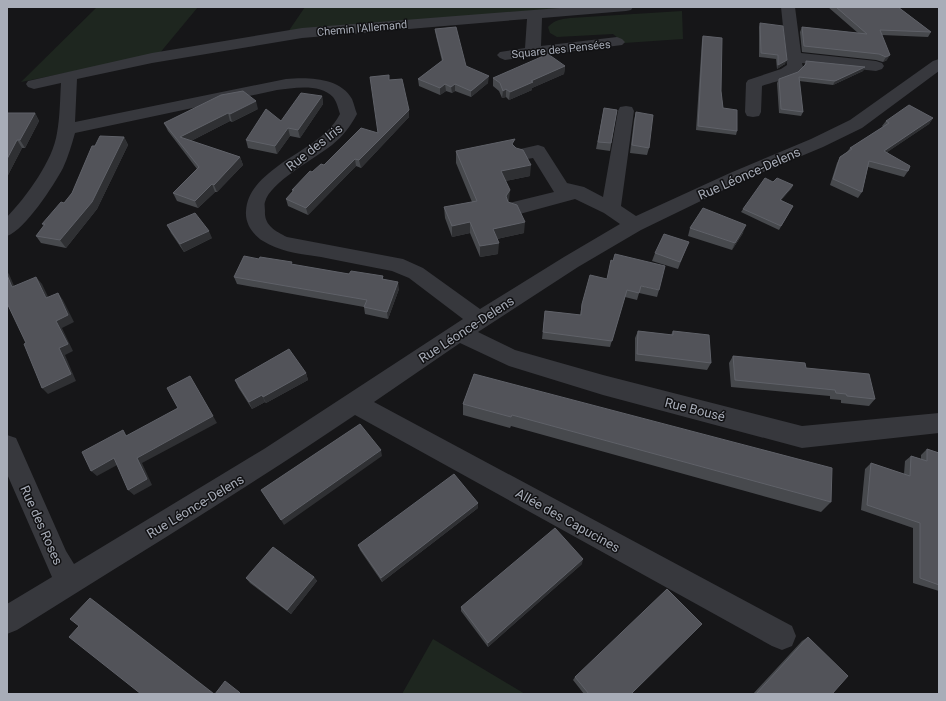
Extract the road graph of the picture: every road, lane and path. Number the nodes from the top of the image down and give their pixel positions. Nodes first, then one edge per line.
1 (626, 7) edge
2 (788, 7) edge
3 (534, 14) junction
4 (617, 42) dead end
5 (533, 51) junction
6 (506, 55) dead end
7 (794, 58) junction
8 (939, 64) edge
9 (876, 66) dead end
10 (69, 77) junction
11 (34, 84) dead end
12 (626, 111) dead end
13 (753, 112) dead end
14 (66, 129) junction
15 (522, 154) edge
16 (577, 192) junction
17 (516, 208) edge
18 (611, 208) junction
19 (634, 225) junction
20 (7, 229) edge
21 (480, 320) junction
22 (459, 333) junction
23 (354, 403) junction
24 (939, 423) edge
25 (7, 446) edge
26 (70, 582) junction
27 (7, 620) edge
28 (782, 636) dead end

1 - 3 street, Chemin l'Allemand
2 - 7 street
3 - 5 street
3 - 10 street, Chemin l'Allemand
4 - 5 street, Square des Pensées
5 - 6 street, Square des Pensées
7 - 9 street
7 - 13 street
8 - 19 street, Rue Léonce-Delens
10 - 11 street, Chemin l'Allemand
10 - 14 street
12 - 18 street
14 - 20 street
14 - 21 street, Rue des Iris
15 - 16 street
16 - 17 street
16 - 18 street
18 - 19 street
19 - 21 street, Rue Léonce-Delens
21 - 22 street, Rue Léonce-Delens
22 - 23 street, Rue Léonce-Delens
22 - 24 street, Rue Bousé
23 - 26 street, Rue Léonce-Delens
23 - 28 street, Allée des Capucines
25 - 26 street, Rue des Roses
26 - 27 street, Rue Léonce-Delens

